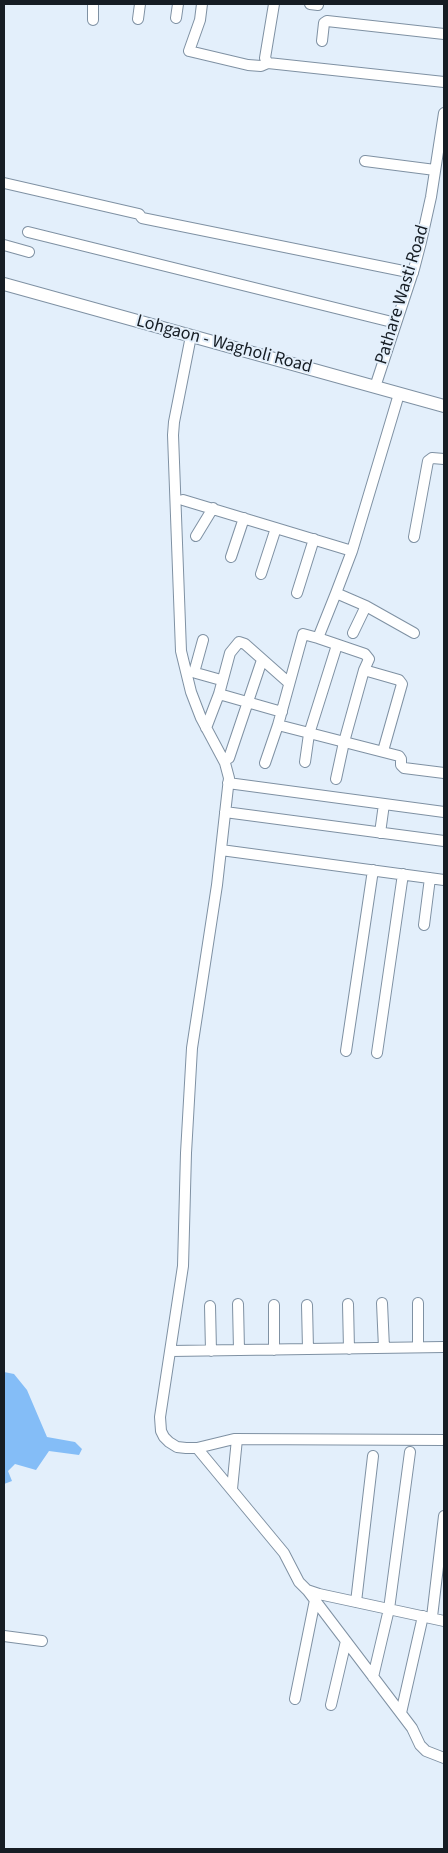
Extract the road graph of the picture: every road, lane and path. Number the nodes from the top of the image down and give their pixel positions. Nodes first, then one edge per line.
1 (92, 4) edge
2 (140, 4) edge
3 (178, 4) edge
4 (202, 4) edge
5 (274, 4) edge
6 (176, 18) dead end
7 (92, 20) dead end
8 (138, 20) dead end
9 (444, 34) edge
10 (322, 41) dead end
11 (268, 63) junction
12 (444, 82) edge
13 (444, 113) edge
14 (365, 161) dead end
15 (435, 170) junction
16 (4, 183) edge
17 (28, 232) dead end
18 (4, 245) edge
19 (29, 252) dead end
20 (413, 273) junction
21 (4, 284) edge
22 (396, 323) junction
23 (191, 336) junction
24 (375, 387) junction
25 (400, 394) junction
26 (444, 406) edge
27 (444, 459) edge
28 (183, 500) dead end
29 (213, 508) junction
30 (244, 518) junction
31 (276, 528) junction
32 (196, 536) dead end
33 (414, 537) dead end
34 (314, 540) junction
35 (352, 551) junction
36 (231, 557) dead end
37 (261, 574) dead end
38 (298, 593) dead end
39 (336, 593) junction
40 (366, 606) junction
41 (353, 633) dead end
42 (414, 634) dead end
43 (318, 638) junction
44 (203, 640) dead end
45 (338, 645) junction
46 (262, 660) junction
47 (364, 670) junction
48 (221, 680) junction
49 (290, 683) junction
50 (218, 694) junction
51 (248, 702) junction
52 (282, 712) junction
53 (278, 725) junction
54 (206, 728) junction
55 (309, 734) junction
56 (344, 742) junction
57 (383, 751) junction
58 (229, 758) dead end
59 (305, 762) dead end
60 (265, 763) dead end
61 (444, 773) edge
62 (336, 779) dead end
63 (228, 783) junction
64 (384, 804) junction
65 (225, 812) junction
66 (444, 812) edge
67 (380, 833) junction
68 (444, 842) edge
69 (221, 850) junction
70 (373, 870) junction
71 (403, 874) junction
72 (430, 878) junction
73 (444, 880) edge
74 (424, 925) dead end
75 (346, 1051) dead end
76 (377, 1053) dead end
77 (382, 1303) dead end
78 (418, 1303) dead end
79 (238, 1304) dead end
80 (348, 1304) dead end
81 (274, 1305) dead end
82 (307, 1305) dead end
83 (210, 1306) dead end
84 (444, 1347) edge
85 (349, 1348) junction
86 (384, 1348) junction
87 (418, 1348) junction
88 (308, 1349) junction
89 (239, 1350) junction
90 (274, 1350) junction
91 (171, 1351) junction
92 (211, 1351) junction
93 (237, 1439) junction
94 (444, 1440) edge
95 (197, 1448) junction
96 (410, 1452) dead end
97 (373, 1456) dead end
98 (232, 1489) junction
99 (444, 1516) edge
100 (307, 1590) junction
101 (315, 1600) junction
102 (356, 1602) junction
103 (389, 1609) junction
104 (427, 1617) junction
105 (444, 1621) edge
106 (4, 1636) edge
107 (42, 1641) dead end
108 (346, 1641) junction
109 (373, 1677) junction
110 (295, 1699) dead end
111 (330, 1705) dead end
112 (401, 1713) junction
113 (444, 1758) edge

1 - 7 street
2 - 8 street
3 - 6 street
4 - 11 street
5 - 11 street
9 - 10 street
11 - 12 street
13 - 15 street, Pathare Wasti Road
14 - 15 street
15 - 20 street, Pathare Wasti Road
16 - 20 street
17 - 22 street
18 - 19 street
20 - 22 street, Pathare Wasti Road
21 - 23 main road, Lohgaon - Wagholi Road
22 - 24 street, Pathare Wasti Road
23 - 24 main road, Lohgaon - Wagholi Road
23 - 54 street
24 - 25 main road, Lohgaon - Wagholi Road
25 - 26 main road, Lohgaon - Wagholi Road
25 - 35 street
27 - 33 street
28 - 29 street
29 - 30 street
29 - 32 street
30 - 31 street
30 - 36 street
31 - 34 street
31 - 37 street
34 - 35 street
34 - 38 street
35 - 39 street
39 - 40 street
39 - 43 street
40 - 41 street
40 - 42 street
43 - 45 street
43 - 49 street
44 - 48 street
45 - 47 street
45 - 55 street
46 - 48 street
46 - 49 street
46 - 51 street
47 - 56 street
47 - 57 street
48 - 50 street
49 - 52 street
50 - 51 street
50 - 54 street
51 - 52 street
51 - 58 street
52 - 53 street
53 - 55 street
53 - 60 street
54 - 63 street
55 - 56 street
55 - 59 street
56 - 57 street
56 - 62 street
57 - 61 street
63 - 64 street
63 - 65 street
64 - 66 street
64 - 67 street
65 - 67 street
65 - 69 street
67 - 68 street
69 - 70 street
69 - 91 street
70 - 71 street
70 - 75 street
71 - 72 street
71 - 76 street
72 - 73 street
72 - 74 street
77 - 86 street
78 - 87 street
79 - 89 street
80 - 85 street
81 - 90 street
82 - 88 street
83 - 92 street
84 - 87 street
85 - 86 street
85 - 88 street
86 - 87 street
88 - 90 street
89 - 90 street
89 - 92 street
91 - 92 street
91 - 95 street
93 - 94 street
93 - 95 street
93 - 98 street
95 - 98 street
96 - 103 street
97 - 102 street
98 - 100 street
99 - 104 street
100 - 101 street
100 - 102 street
101 - 108 street
101 - 110 street
102 - 103 street
103 - 104 street
103 - 109 street
104 - 105 street
104 - 112 street
106 - 107 street
108 - 109 street
108 - 111 street
109 - 112 street
112 - 113 street

